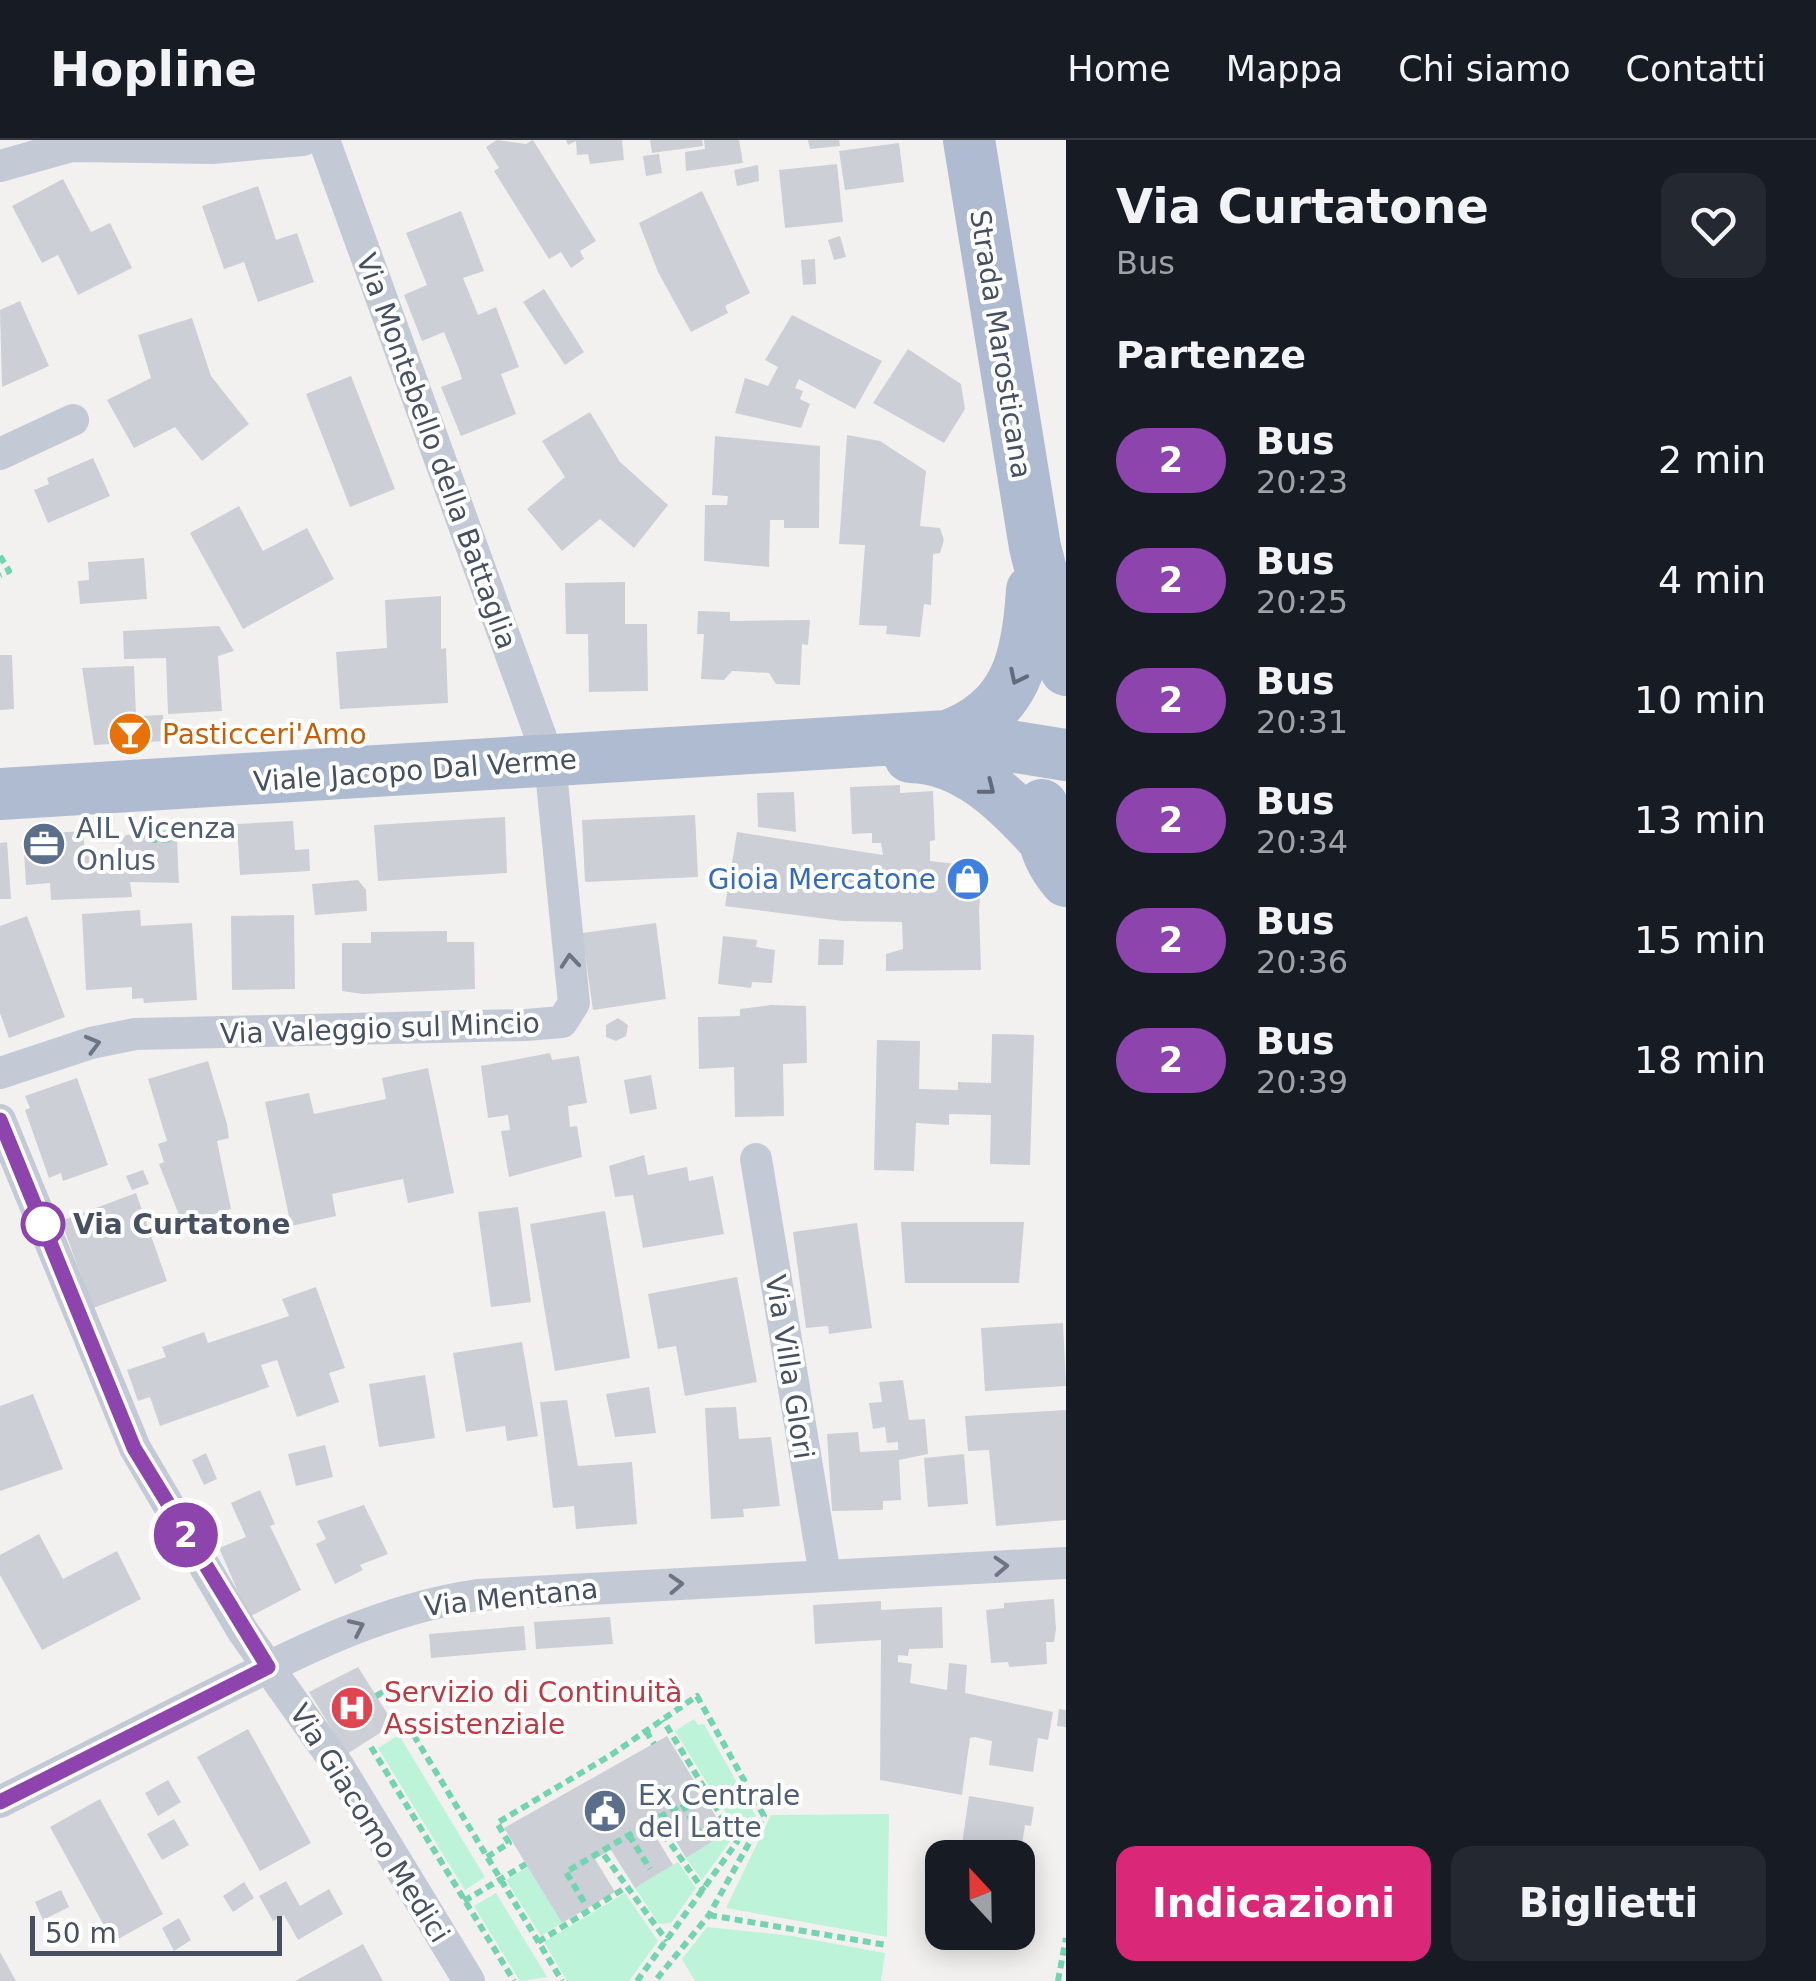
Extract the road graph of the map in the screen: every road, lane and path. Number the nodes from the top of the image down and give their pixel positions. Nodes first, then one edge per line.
1 (303, 140) edge
2 (324, 140) edge
3 (969, 140) edge
4 (150, 143) edge
5 (0, 166) edge
6 (73, 420) dead end
7 (0, 454) edge
8 (1035, 547) junction
9 (0, 556) edge
10 (0, 575) edge
11 (1066, 592) edge
12 (1066, 670) edge
13 (947, 736) junction
14 (830, 744) junction
15 (1066, 755) edge
16 (550, 762) junction
17 (0, 794) edge
18 (1054, 860) edge
19 (0, 1074) edge
20 (0, 1120) edge
21 (756, 1158) dead end
22 (1066, 1563) edge
23 (825, 1575) junction
24 (268, 1667) junction
25 (386, 1690) dead end
26 (376, 1696) dead end
27 (662, 1720) junction
28 (407, 1724) dead end
29 (646, 1732) junction
30 (654, 1744) dead end
31 (370, 1748) dead end
32 (0, 1802) edge
33 (656, 1823) dead end
34 (629, 1835) junction
35 (703, 1838) dead end
36 (604, 1854) dead end
37 (487, 1856) junction
38 (526, 1864) dead end
39 (650, 1869) dead end
40 (500, 1880) junction
41 (626, 1888) junction
42 (704, 1891) junction
43 (465, 1900) junction
44 (584, 1902) dead end
45 (709, 1915) junction
46 (432, 1920) junction
47 (1066, 1938) edge
48 (667, 1941) junction
49 (538, 1942) junction
50 (886, 1944) dead end
51 (469, 1981) edge
52 (514, 1981) edge
53 (562, 1981) edge
54 (636, 1981) edge
55 (655, 1981) edge
56 (1058, 1981) edge

1 - 4 street
2 - 16 street, Via Montebello della Battaglia
3 - 8 main road, Strada Marosticana
4 - 5 street
6 - 7 street
8 - 11 main road, Strada Marosticana
8 - 12 main road, Strada Marosticana
8 -> 13 main road, Strada Marosticana
9 - 10 path
13 - 14 main road, Viale Jacopo Dal Verme
13 - 15 main road, Viale Jacopo Dal Verme
14 - 16 main road, Viale Jacopo Dal Verme
14 -> 18 main road, Viale Jacopo Dal Verme
15 - 18 main road
16 - 17 main road, Viale Jacopo Dal Verme
19 -> 16 street, Via Valeggio sul Mincio
20 - 24 street
21 - 23 street, Via Villa Glori
23 -> 22 street, Via Mentana
24 -> 23 street, Via Mentana
24 - 32 street, Via Mentana
24 - 46 street, Via Giacomo Medici
25 - 26 path
27 - 29 path
27 - 42 path
27 - 45 path
28 - 37 path
29 - 30 path
29 - 37 path
31 - 43 path
33 - 42 path
34 - 35 path
34 - 39 path
34 - 44 path
36 - 41 path
37 - 40 path
38 - 40 path
40 - 43 path
40 - 49 path
41 - 48 path
41 - 49 path
42 - 48 path
43 - 46 path
43 - 52 path
45 - 50 path
45 - 55 path
46 - 51 street, Via Giacomo Medici
47 - 56 path
48 - 54 path
49 - 53 path

